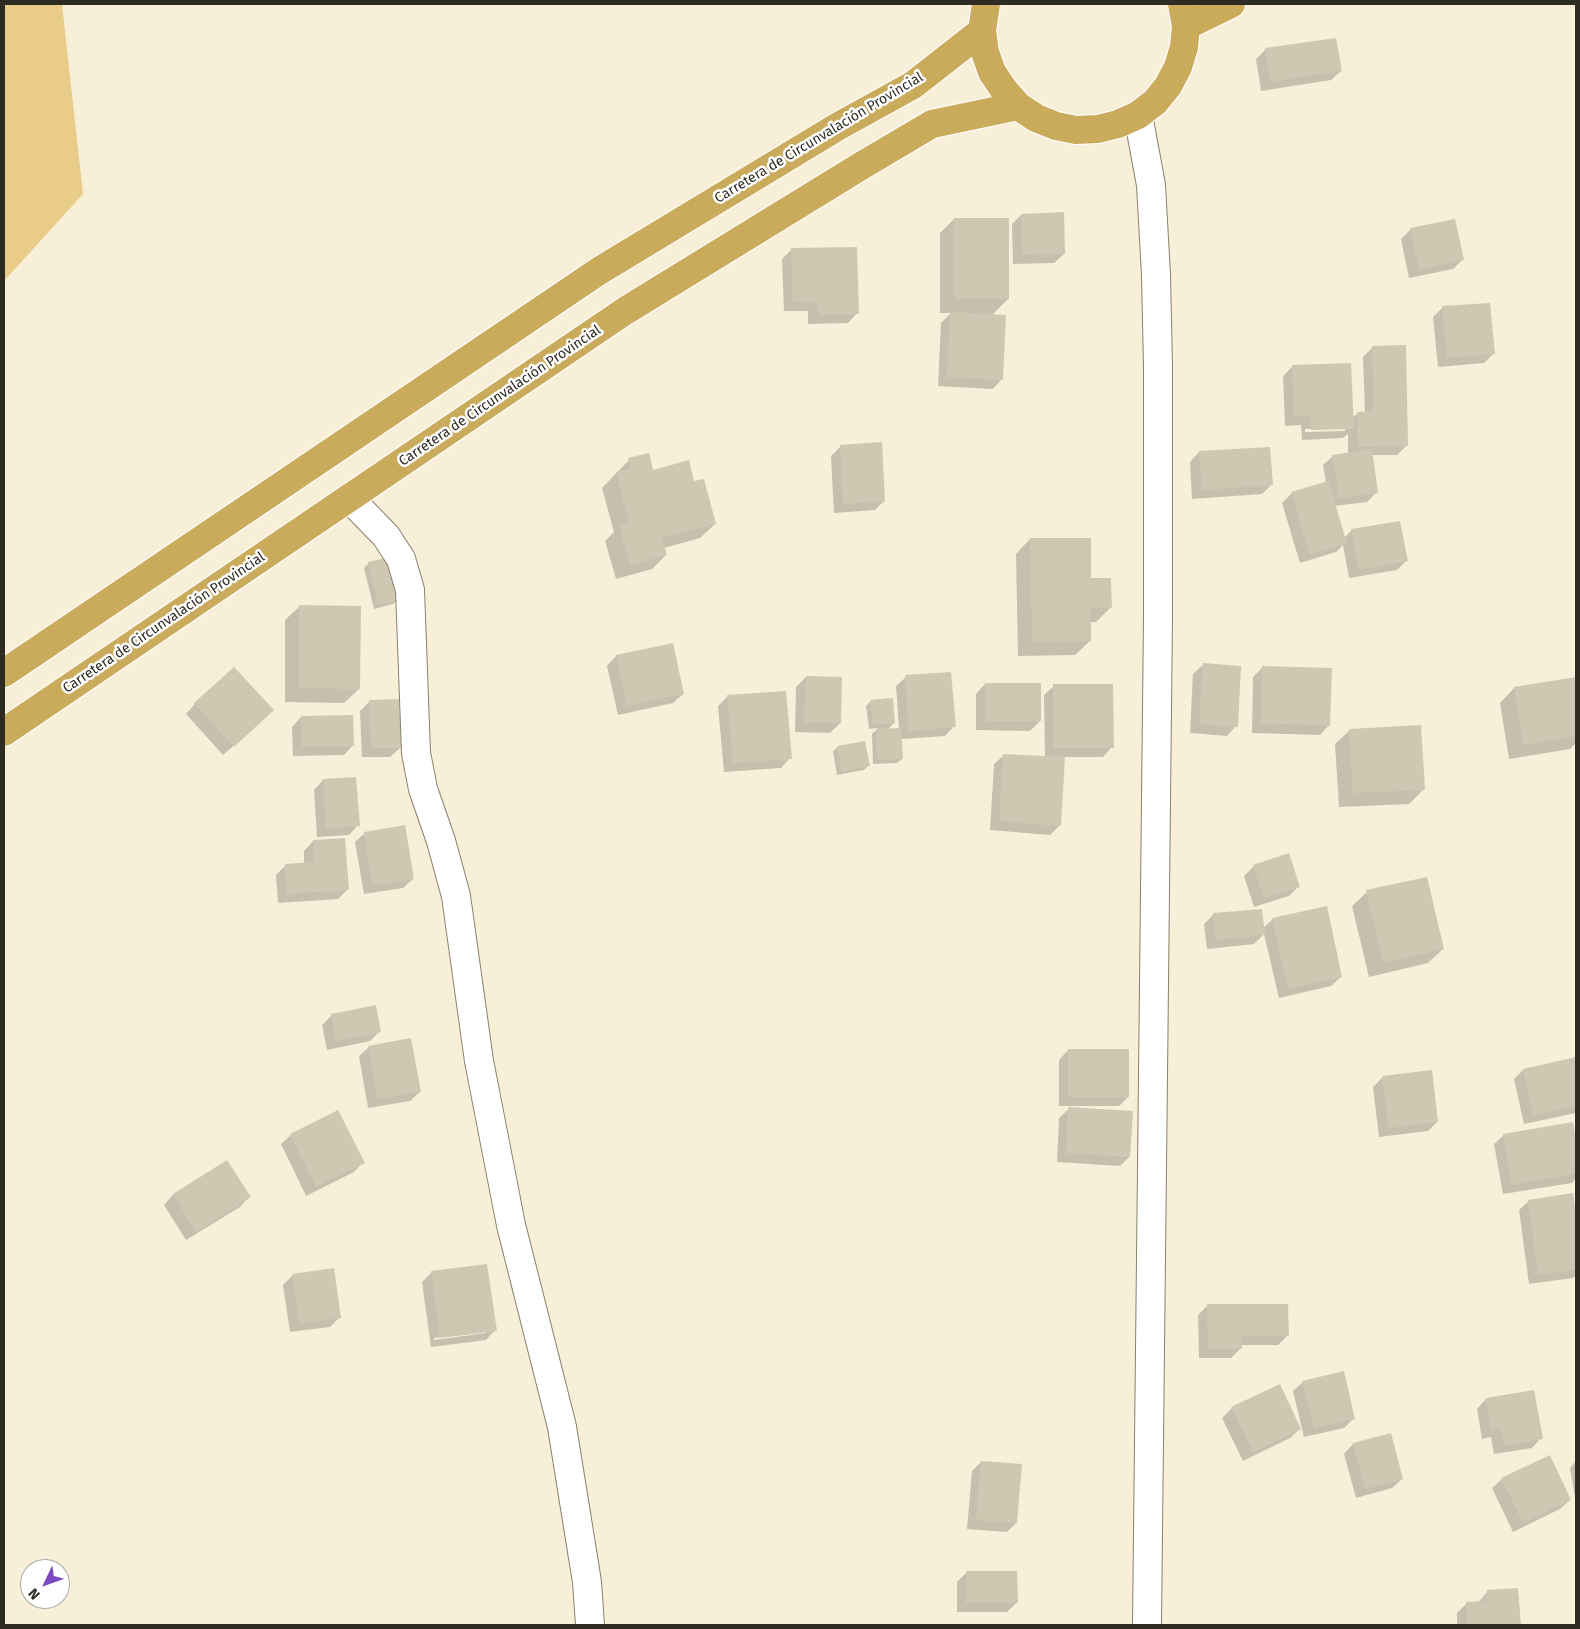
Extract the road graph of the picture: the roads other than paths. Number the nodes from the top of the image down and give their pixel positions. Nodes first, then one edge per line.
1 (986, 4) edge
2 (1231, 4) edge
3 (1184, 15) edge
4 (982, 31) junction
5 (1018, 106) junction
6 (1138, 115) junction
7 (349, 498) junction
8 (4, 673) edge
9 (4, 732) edge
10 (590, 1625) edge
11 (1148, 1625) edge

1 - 4 highway
2 - 3 highway
3 - 6 highway
4 - 5 highway
4 - 8 highway, Carretera de Circunvalación Provincial
5 - 6 highway
5 - 7 highway, Carretera de Circunvalación Provincial
6 - 11 street
7 - 9 highway, Carretera de Circunvalación Provincial
7 - 10 street

